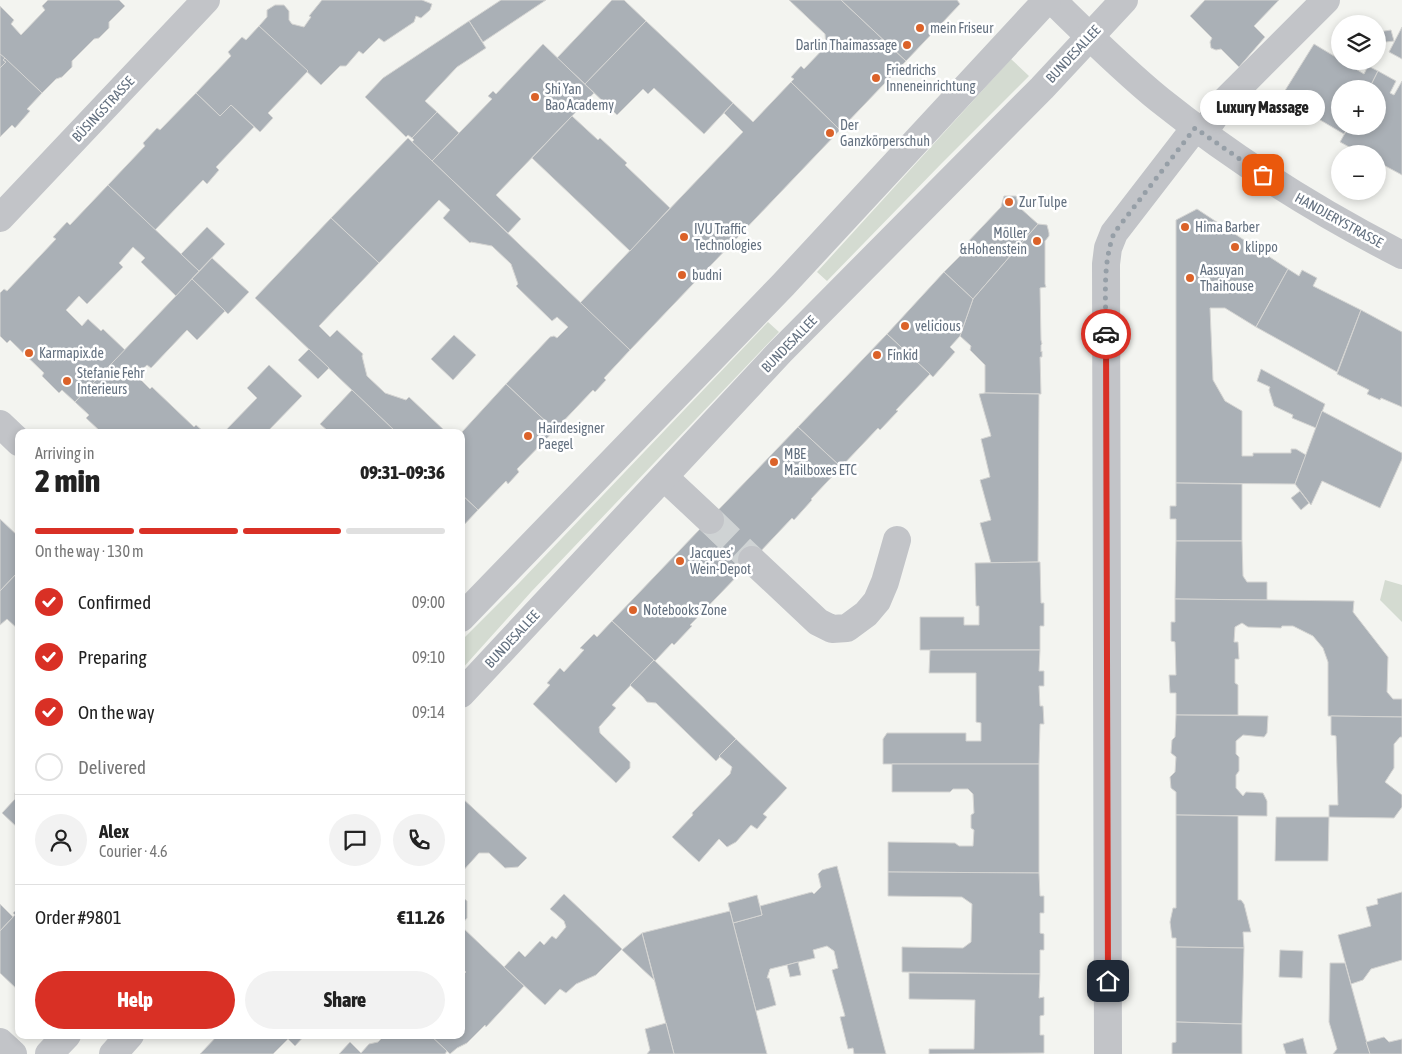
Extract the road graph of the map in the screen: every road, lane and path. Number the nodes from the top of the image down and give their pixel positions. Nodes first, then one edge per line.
1 (206, 0) edge
2 (1047, 0) edge
3 (1052, 0) edge
4 (1124, 0) edge
5 (1326, 0) edge
6 (1090, 36) junction
7 (1199, 130) junction
8 (0, 218) edge
9 (1402, 255) edge
10 (0, 424) edge
11 (15, 438) edge
12 (664, 477) junction
13 (710, 520) tunnel mouth
14 (896, 540) dead end
15 (752, 560) tunnel mouth
16 (465, 614) edge
17 (465, 690) edge
18 (63, 1039) edge
19 (0, 1042) edge
20 (13, 1054) edge
21 (49, 1054) edge
22 (1108, 1054) edge

1 - 8 street, BÜSINGSTRASSE
2 - 16 street
3 - 6 street, HANDJERYSTRASSE
4 - 6 street, BUNDESALLEE
5 - 7 street
6 - 7 street, HANDJERYSTRASSE
6 - 12 street, BUNDESALLEE
7 - 9 street, HANDJERYSTRASSE
7 - 22 street
10 - 11 street
12 - 13 street
12 - 17 street, BUNDESALLEE
14 - 15 street
18 - 21 street
19 - 20 street

